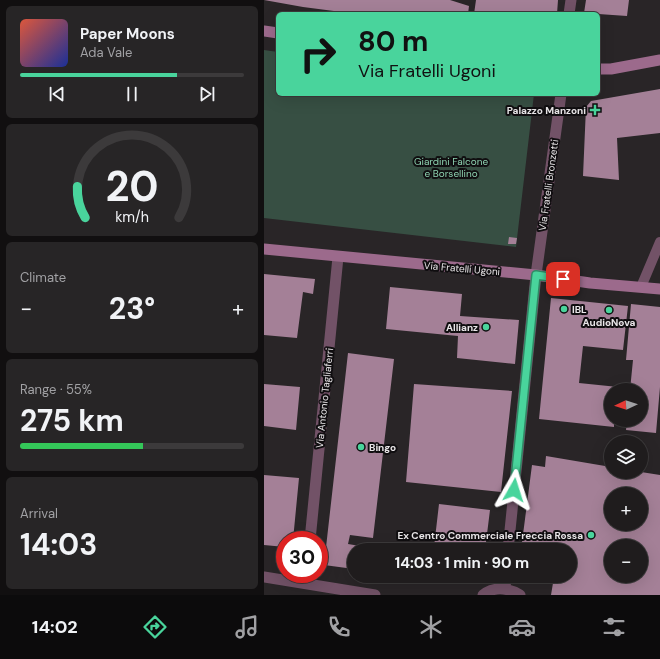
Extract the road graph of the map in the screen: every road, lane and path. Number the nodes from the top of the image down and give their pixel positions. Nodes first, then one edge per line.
1 (571, 0) edge
2 (569, 12) edge
3 (264, 31) edge
4 (276, 33) edge
5 (660, 60) edge
6 (600, 69) edge
7 (560, 96) edge
8 (660, 242) edge
9 (264, 249) edge
10 (338, 257) junction
11 (536, 275) junction
12 (641, 287) junction
13 (660, 289) edge
14 (311, 531) edge
15 (509, 543) edge
16 (264, 577) edge
17 (276, 578) edge
18 (324, 583) edge
19 (505, 583) edge
20 (505, 589) junction
21 (376, 595) edge
22 (483, 595) edge
23 (520, 595) edge

1 - 2 street
3 - 4 main road
5 - 6 main road
7 - 11 street, Via Fratelli Bronzetti
8 - 12 lane
9 - 10 main road, Via Fratelli Ugoni
10 - 11 main road, Via Fratelli Ugoni
10 - 14 street, Via Antonio Tagliaferri
11 - 12 main road, Via Fratelli Ugoni
11 - 15 street, Via Fratelli Bronzetti
12 - 13 main road, Via Fratelli Ugoni
16 - 17 street
18 - 21 street
19 - 20 street
20 - 22 street
20 - 23 street

